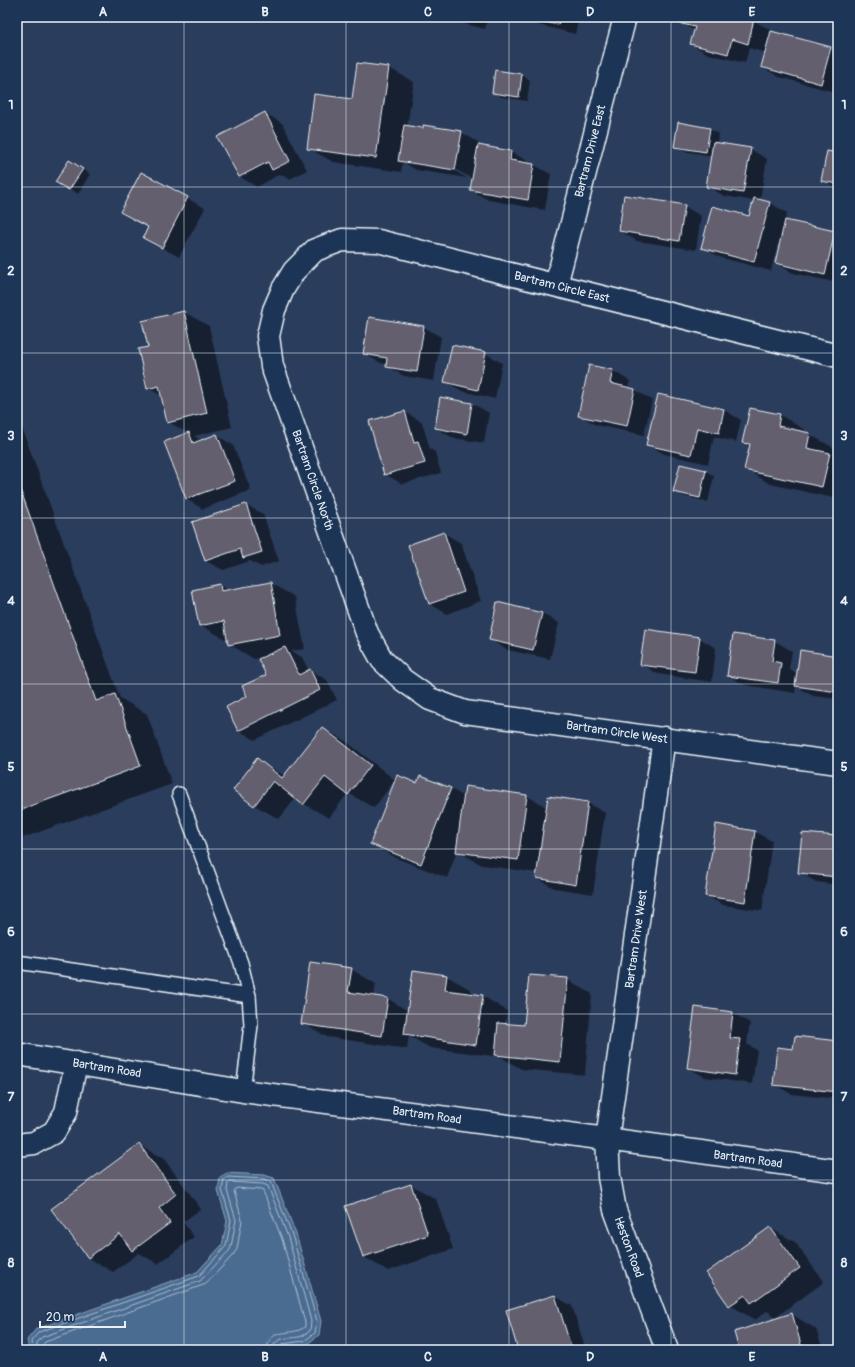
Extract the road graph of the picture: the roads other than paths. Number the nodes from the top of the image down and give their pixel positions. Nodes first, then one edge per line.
1 (625, 17) edge
2 (294, 271) joint
3 (556, 285) junction
4 (838, 356) edge
5 (403, 680) joint
6 (664, 738) junction
7 (838, 763) edge
8 (179, 794) dead end
9 (17, 962) edge
10 (249, 996) junction
11 (17, 1054) edge
12 (76, 1063) junction
13 (243, 1091) junction
14 (608, 1139) junction
15 (17, 1145) edge
16 (838, 1171) edge
17 (667, 1350) edge

1 - 3 street, Bartram Drive East
2 - 3 street, Bartram Circle East
2 - 5 street, Bartram Circle North
3 - 4 street, Bartram Circle East
5 - 6 street, Bartram Circle West
6 - 7 street, Bartram Circle West
6 - 14 street, Bartram Drive West
8 - 10 lane
9 - 10 lane
10 - 13 lane
11 - 12 street, Bartram Road
12 - 13 street, Bartram Road
12 - 15 street
13 - 14 street, Bartram Road
14 - 16 street, Bartram Road
14 - 17 street, Heston Road

